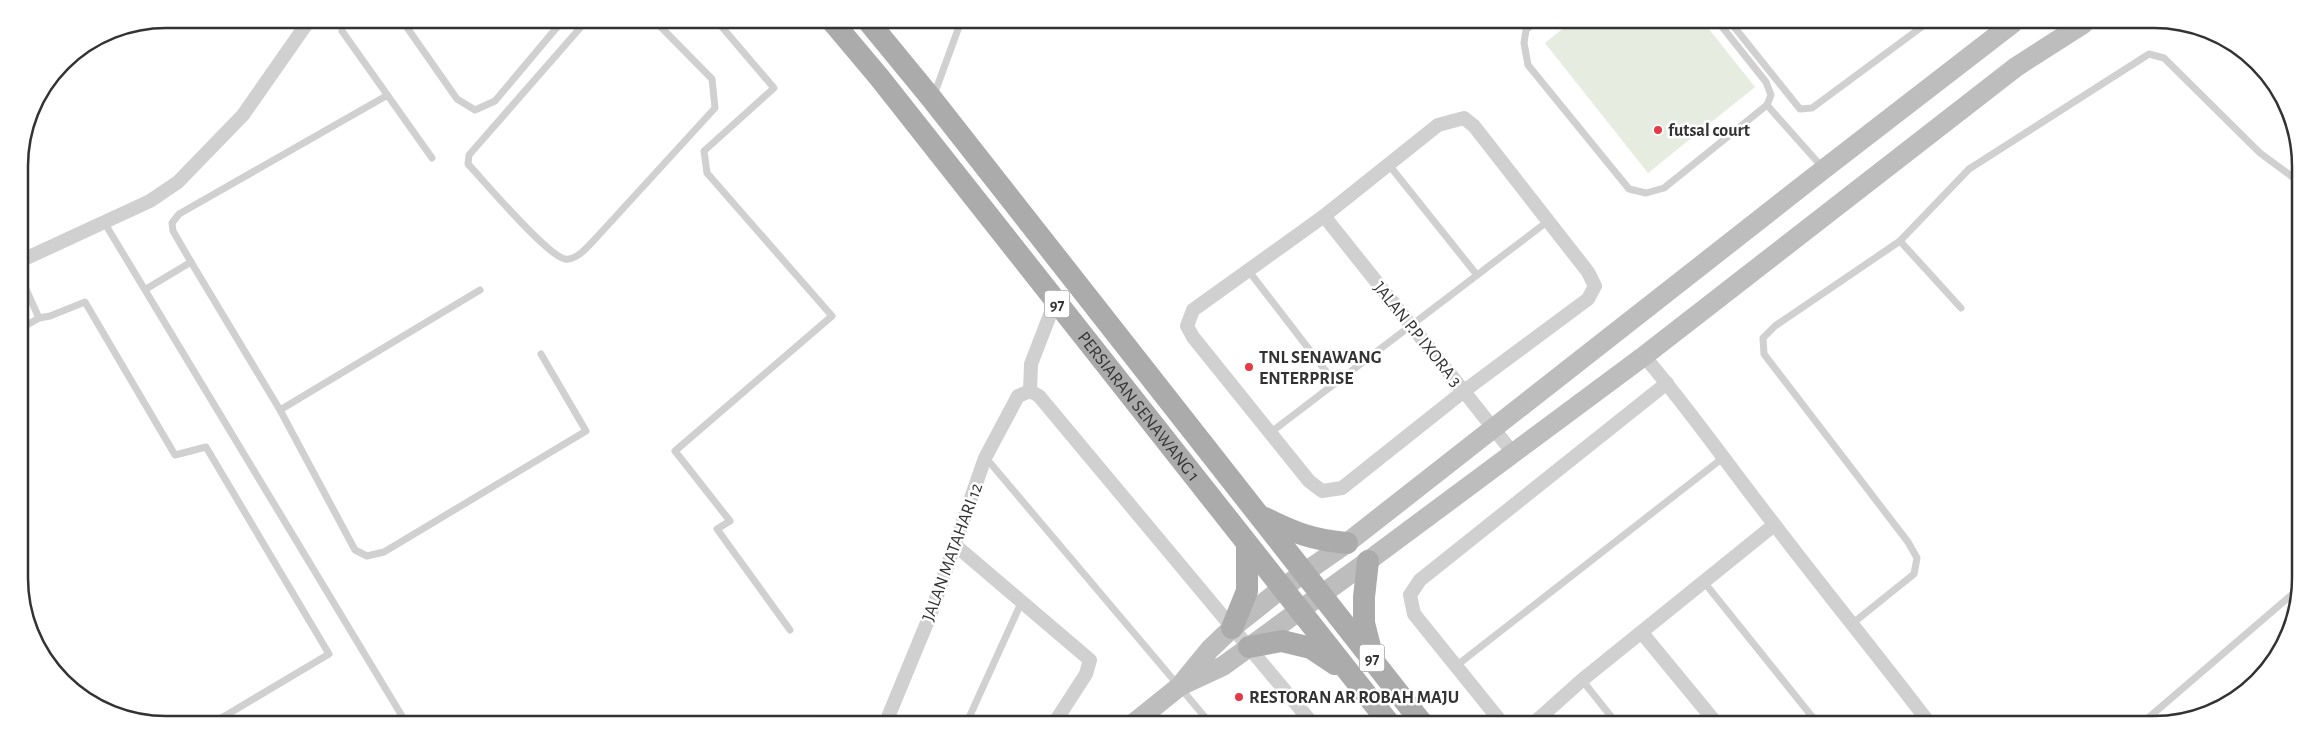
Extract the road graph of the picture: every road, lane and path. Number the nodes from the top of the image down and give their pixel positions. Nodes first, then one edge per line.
1 (304, 28) edge
2 (407, 28) edge
3 (556, 28) edge
4 (580, 28) edge
5 (662, 28) edge
6 (723, 28) edge
7 (838, 28) edge
8 (874, 28) edge
9 (958, 28) edge
10 (1528, 28) edge
11 (1723, 28) edge
12 (1735, 28) edge
13 (1920, 28) edge
14 (2006, 28) edge
15 (2076, 28) edge
16 (342, 31) dead end
17 (386, 96) junction
18 (932, 99) junction
19 (1767, 105) junction
20 (432, 158) dead end
21 (1389, 165) junction
22 (1824, 168) junction
23 (2292, 177) edge
24 (1324, 216) junction
25 (1548, 220) junction
26 (104, 222) junction
27 (1900, 241) junction
28 (28, 257) edge
29 (191, 262) junction
30 (1248, 270) junction
31 (1477, 275) junction
32 (146, 289) junction
33 (480, 290) dead end
34 (28, 293) edge
35 (1055, 302) junction
36 (1961, 308) dead end
37 (39, 318) junction
38 (28, 325) edge
39 (1411, 325) junction
40 (541, 354) dead end
41 (1644, 356) junction
42 (1667, 382) junction
43 (1334, 384) junction
44 (1030, 391) junction
45 (1464, 391) junction
46 (280, 410) junction
47 (1494, 429) junction
48 (1270, 433) junction
49 (1513, 453) junction
50 (985, 458) junction
51 (1724, 458) junction
52 (1259, 515) junction
53 (1774, 525) junction
54 (1347, 543) junction
55 (955, 544) junction
56 (1247, 545) junction
57 (1368, 561) junction
58 (1304, 572) junction
59 (1704, 582) junction
60 (1281, 589) junction
61 (1322, 594) junction
62 (2291, 595) edge
63 (1022, 601) junction
64 (1300, 610) junction
65 (1853, 623) junction
66 (1232, 628) junction
67 (790, 630) dead end
68 (1642, 633) junction
69 (1249, 647) junction
70 (1375, 662) junction
71 (1456, 666) junction
72 (1348, 673) junction
73 (1582, 680) junction
74 (1180, 686) junction
75 (225, 716) edge
76 (401, 716) edge
77 (888, 716) edge
78 (970, 716) edge
79 (1059, 716) edge
80 (1146, 716) edge
81 (1204, 716) edge
82 (1306, 716) edge
83 (1384, 716) edge
84 (1417, 716) edge
85 (1496, 716) edge
86 (1543, 716) edge
87 (1611, 716) edge
88 (1710, 716) edge
89 (1812, 716) edge
90 (1924, 716) edge
91 (2150, 716) edge

1 - 26 street
2 - 3 lane
4 - 5 lane
6 - 67 lane
7 - 35 main road, PERSIARAN SENAWANG 1 / 97
8 - 18 main road, PERSIARAN SENAWANG 1 / 97
9 - 18 lane
10 - 19 lane
11 - 19 lane
12 - 13 lane
14 - 22 street
15 - 41 street
16 - 17 lane
17 - 20 lane
17 - 29 lane
18 - 52 main road, PERSIARAN SENAWANG 1 / 97
19 - 22 lane
21 - 24 street
21 - 25 street
21 - 31 lane
22 - 47 street
23 - 27 lane
24 - 30 street
24 - 39 street, JALAN P.P IXORA 3
25 - 31 lane
25 - 45 street
26 - 28 street
26 - 32 lane
27 - 36 lane
27 - 65 lane
29 - 32 lane
29 - 46 lane
30 - 43 lane
30 - 48 street
31 - 39 lane
32 - 76 lane
33 - 46 lane
34 - 37 lane
35 - 44 street
35 - 56 main road, PERSIARAN SENAWANG 1 / 97
37 - 38 lane
37 - 75 lane
39 - 43 lane
39 - 45 street, JALAN P.P IXORA 3
40 - 46 lane
41 - 42 street
41 - 49 street
42 - 51 street
42 - 71 street
43 - 48 lane
44 - 50 street, JALAN MATAHARI 12
44 - 66 street
45 - 47 street, JALAN P.P IXORA 3
45 - 48 street
47 - 49 street, JALAN P.P IXORA 3
47 - 54 street
49 - 57 street
50 - 55 street, JALAN MATAHARI 12
50 - 74 lane
51 - 53 street
51 - 71 lane
52 - 54 main road
52 - 58 main road, PERSIARAN SENAWANG 1 / 97
53 - 59 street
53 - 65 street
54 - 58 street
55 - 63 street
55 - 77 street, JALAN MATAHARI 12
56 - 60 main road, PERSIARAN SENAWANG 1 / 97
56 - 66 main road
57 - 61 street
57 - 70 main road
58 - 60 street
58 - 61 main road, PERSIARAN SENAWANG 1 / 97
59 - 68 street
59 - 89 lane
60 - 64 main road, PERSIARAN SENAWANG 1 / 97
60 - 66 street
61 - 64 street
61 - 70 main road, PERSIARAN SENAWANG 1 / 97
62 - 91 lane
63 - 78 lane
63 - 79 street
64 - 69 street
64 - 72 main road, PERSIARAN SENAWANG 1 / 97
65 - 90 street
66 - 69 street
66 - 74 street
68 - 73 street
68 - 88 street
69 - 72 main road
69 - 74 street
69 - 82 street
70 - 84 main road, PERSIARAN SENAWANG 1 / 97
71 - 85 street
72 - 83 main road, PERSIARAN SENAWANG 1 / 97
73 - 86 street
73 - 87 lane
74 - 80 street
74 - 81 lane

